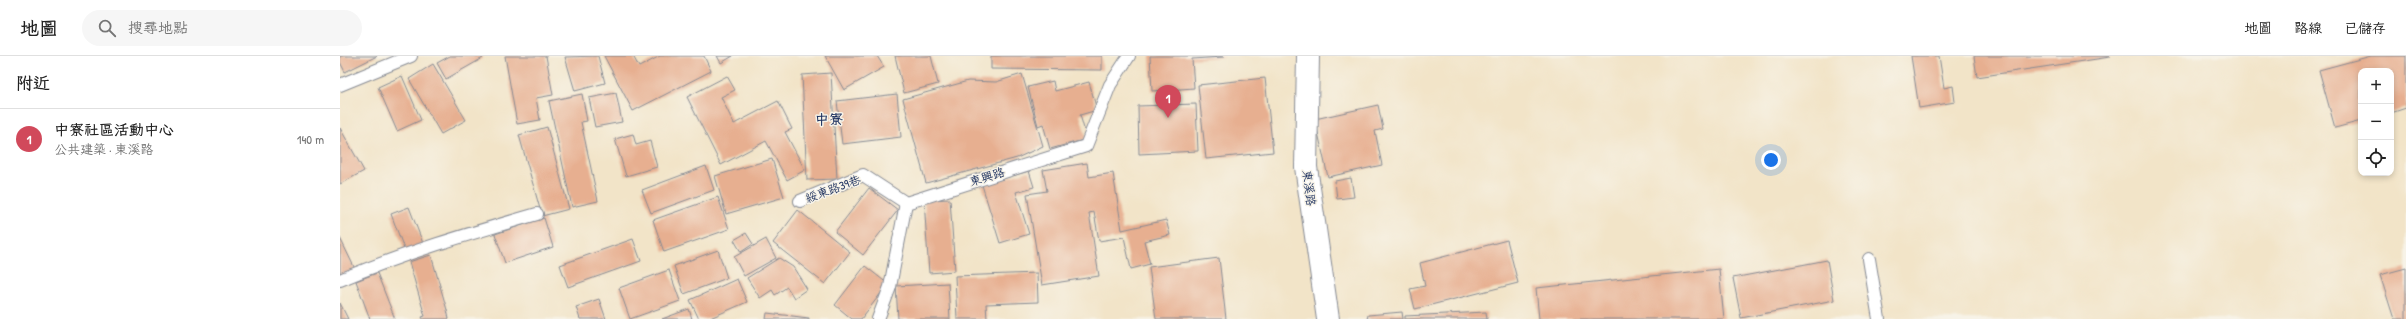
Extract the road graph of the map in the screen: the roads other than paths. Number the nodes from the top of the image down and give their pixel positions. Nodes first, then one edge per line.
1 (411, 56) edge
2 (1129, 56) edge
3 (1308, 56) edge
4 (340, 85) edge
5 (800, 201) dead end
6 (906, 203) junction
7 (538, 214) dead end
8 (1869, 259) dead end
9 (340, 280) edge
10 (878, 319) edge
11 (1328, 319) edge
12 (1879, 319) edge

1 - 4 lane
2 - 6 lane, 東興路
3 - 11 street, 東溪路
5 - 6 lane, 綏東路39巷
6 - 10 lane
7 - 9 lane
8 - 12 lane

